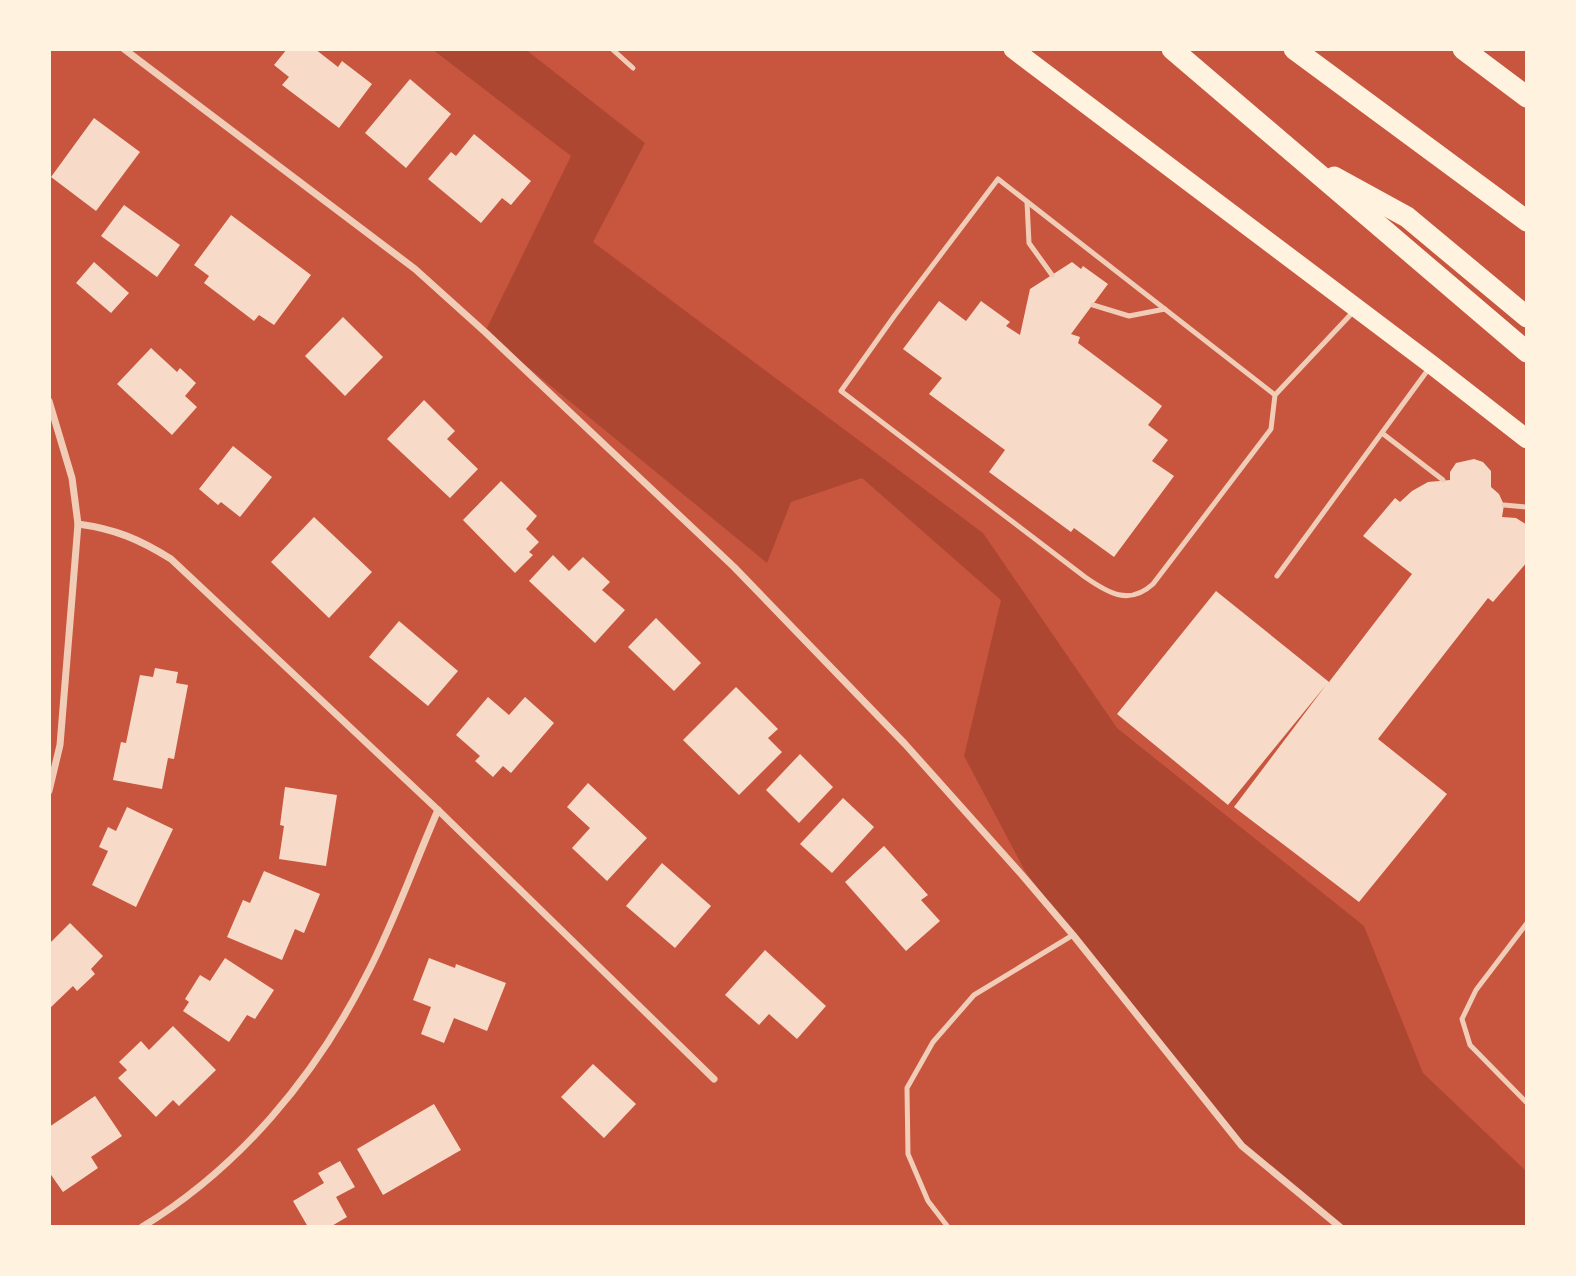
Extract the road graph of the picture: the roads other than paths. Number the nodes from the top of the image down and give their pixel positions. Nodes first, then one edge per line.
1 (124, 49) edge
2 (612, 49) edge
3 (1013, 49) edge
4 (1172, 49) edge
5 (1294, 49) edge
6 (1464, 49) edge
7 (633, 68) dead end
8 (1527, 97) edge
9 (1293, 153) junction
10 (1027, 202) junction
11 (1527, 221) edge
12 (1052, 275) dead end
13 (1093, 304) dead end
14 (1357, 308) junction
15 (1165, 309) junction
16 (1527, 317) edge
17 (1527, 352) edge
18 (1432, 365) junction
19 (1275, 395) junction
20 (49, 401) edge
21 (51, 414) edge
22 (1382, 433) junction
23 (1527, 439) edge
24 (1443, 480) dead end
25 (1504, 505) dead end
26 (1527, 507) edge
27 (78, 524) junction
28 (1277, 576) dead end
29 (49, 791) edge
30 (438, 810) junction
31 (1527, 923) edge
32 (1073, 935) junction
33 (714, 1079) dead end
34 (1527, 1103) edge
35 (142, 1227) edge
36 (948, 1227) edge
37 (1340, 1227) edge

1 - 32 street
2 - 7 lane
3 - 14 highway
4 - 9 highway
5 - 11 highway
6 - 8 highway
9 - 16 highway
9 - 17 highway
10 - 12 lane
10 - 15 lane
10 - 19 lane
13 - 15 lane
14 - 18 highway
14 - 19 lane
15 - 19 lane
18 - 22 lane
18 - 23 highway
20 - 21 street
21 - 27 street
22 - 24 lane
22 - 28 lane
25 - 26 lane
27 - 29 street
27 - 30 street
30 - 33 street
30 - 35 street
31 - 34 lane
32 - 36 lane
32 - 37 street

